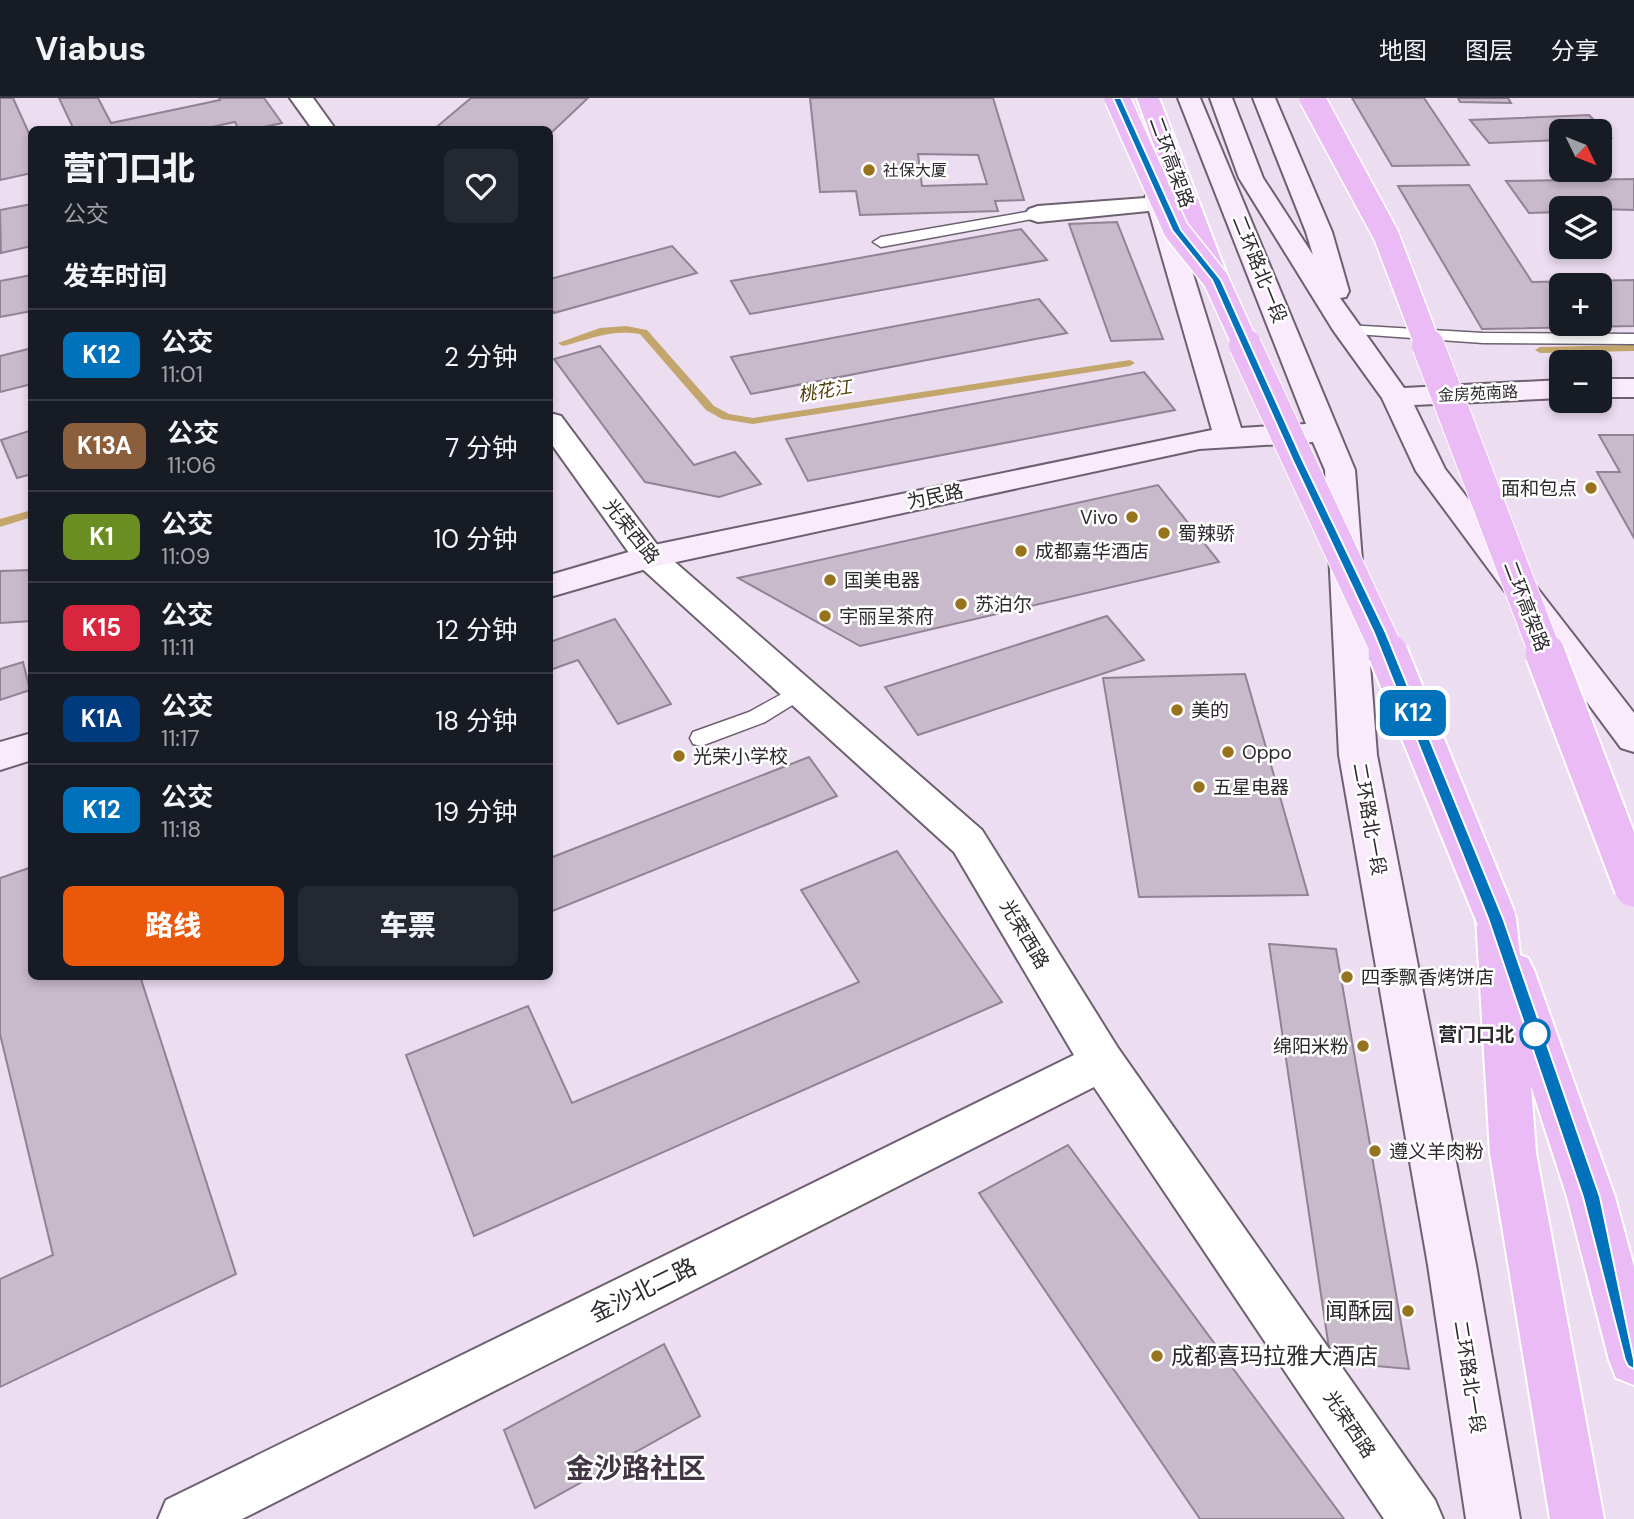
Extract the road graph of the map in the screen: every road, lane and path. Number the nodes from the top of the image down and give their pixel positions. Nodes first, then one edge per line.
1 (301, 98) edge
2 (1117, 98) edge
3 (1125, 98) edge
4 (1148, 98) edge
5 (1189, 98) edge
6 (1220, 98) edge
7 (1264, 98) edge
8 (1311, 98) edge
9 (322, 126) edge
10 (1238, 180) junction
11 (1159, 204) junction
12 (1038, 214) joint
13 (881, 242) dead end
14 (1216, 280) junction
15 (1347, 330) junction
16 (1634, 339) edge
17 (1612, 388) edge
18 (1634, 388) edge
19 (1549, 391) edge
20 (1396, 397) junction
21 (553, 426) edge
22 (1324, 432) junction
23 (1229, 438) junction
24 (649, 557) junction
25 (553, 585) edge
26 (800, 691) junction
27 (701, 738) dead end
28 (1634, 739) edge
29 (28, 747) edge
30 (0, 756) edge
31 (1634, 887) edge
32 (1496, 918) junction
33 (1102, 1062) junction
34 (1634, 1360) edge
35 (185, 1519) edge
36 (1416, 1519) edge
37 (1493, 1519) edge
38 (1577, 1519) edge

1 - 9 street
2 - 14 highway, bridge
3 - 11 main road
4 - 14 highway, 二环高架路
5 - 10 main road, 二环路北一段
6 - 10 main road, 二环路北一段
7 - 15 main road
8 - 31 highway, 二环高架路, bridge
10 - 15 main road, 二环路北一段
10 - 22 main road, 二环路北一段
11 - 12 street
11 - 23 main road
12 - 13 lane
14 - 32 highway, 二环高架路, bridge
15 - 16 lane
15 - 20 main road, 二环路北一段
17 - 18 main road
19 - 20 main road, 金房苑南路
20 - 28 main road, 二环路北一段
21 - 24 street, 光荣西路
22 - 23 main road, 为民路
22 - 37 main road, 二环路北一段
23 - 24 main road, 为民路
24 - 25 main road, 为民路
24 - 26 street, 光荣西路
26 - 27 lane
26 - 33 street, 光荣西路
29 - 30 main road
32 - 34 highway, 二环高架路
32 - 38 highway
33 - 35 street, 金沙北二路
33 - 36 street, 光荣西路

